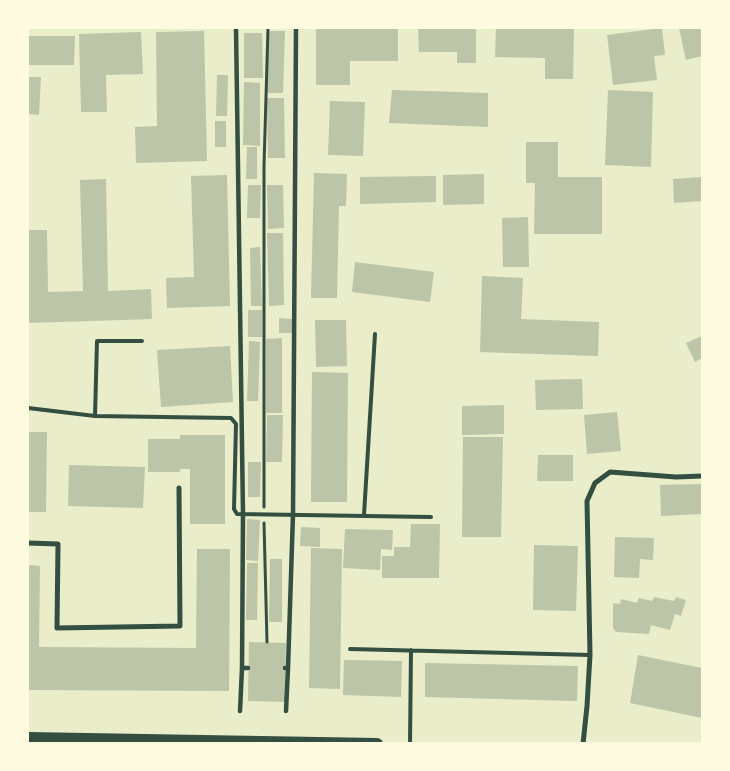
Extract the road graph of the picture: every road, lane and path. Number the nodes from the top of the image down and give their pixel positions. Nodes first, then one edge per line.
1 (236, 28) edge
2 (268, 28) edge
3 (296, 28) edge
4 (375, 334) dead end
5 (142, 341) dead end
6 (28, 408) edge
7 (95, 416) junction
8 (702, 476) edge
9 (179, 488) dead end
10 (264, 498) dead end
11 (243, 514) junction
12 (264, 514) junction
13 (293, 514) junction
14 (364, 515) junction
15 (431, 517) dead end
16 (28, 543) edge
17 (266, 642) dead end
18 (350, 649) dead end
19 (411, 650) junction
20 (590, 655) junction
21 (242, 668) junction
22 (248, 668) dead end
23 (240, 711) dead end
24 (286, 711) dead end
25 (28, 738) edge
26 (377, 744) edge
27 (410, 744) edge
28 (582, 744) edge

1 - 11 street
2 - 10 path
3 - 13 street
4 - 14 lane
5 - 7 lane
6 - 7 lane
7 - 11 lane
8 - 20 street
9 - 16 street
11 - 12 lane
11 - 21 street
12 - 13 lane
12 - 17 path
13 - 14 lane
13 - 24 street
14 - 15 lane
18 - 19 lane
19 - 20 lane
19 - 27 lane
20 - 28 street
21 - 22 street
21 - 23 street
25 - 26 main road

